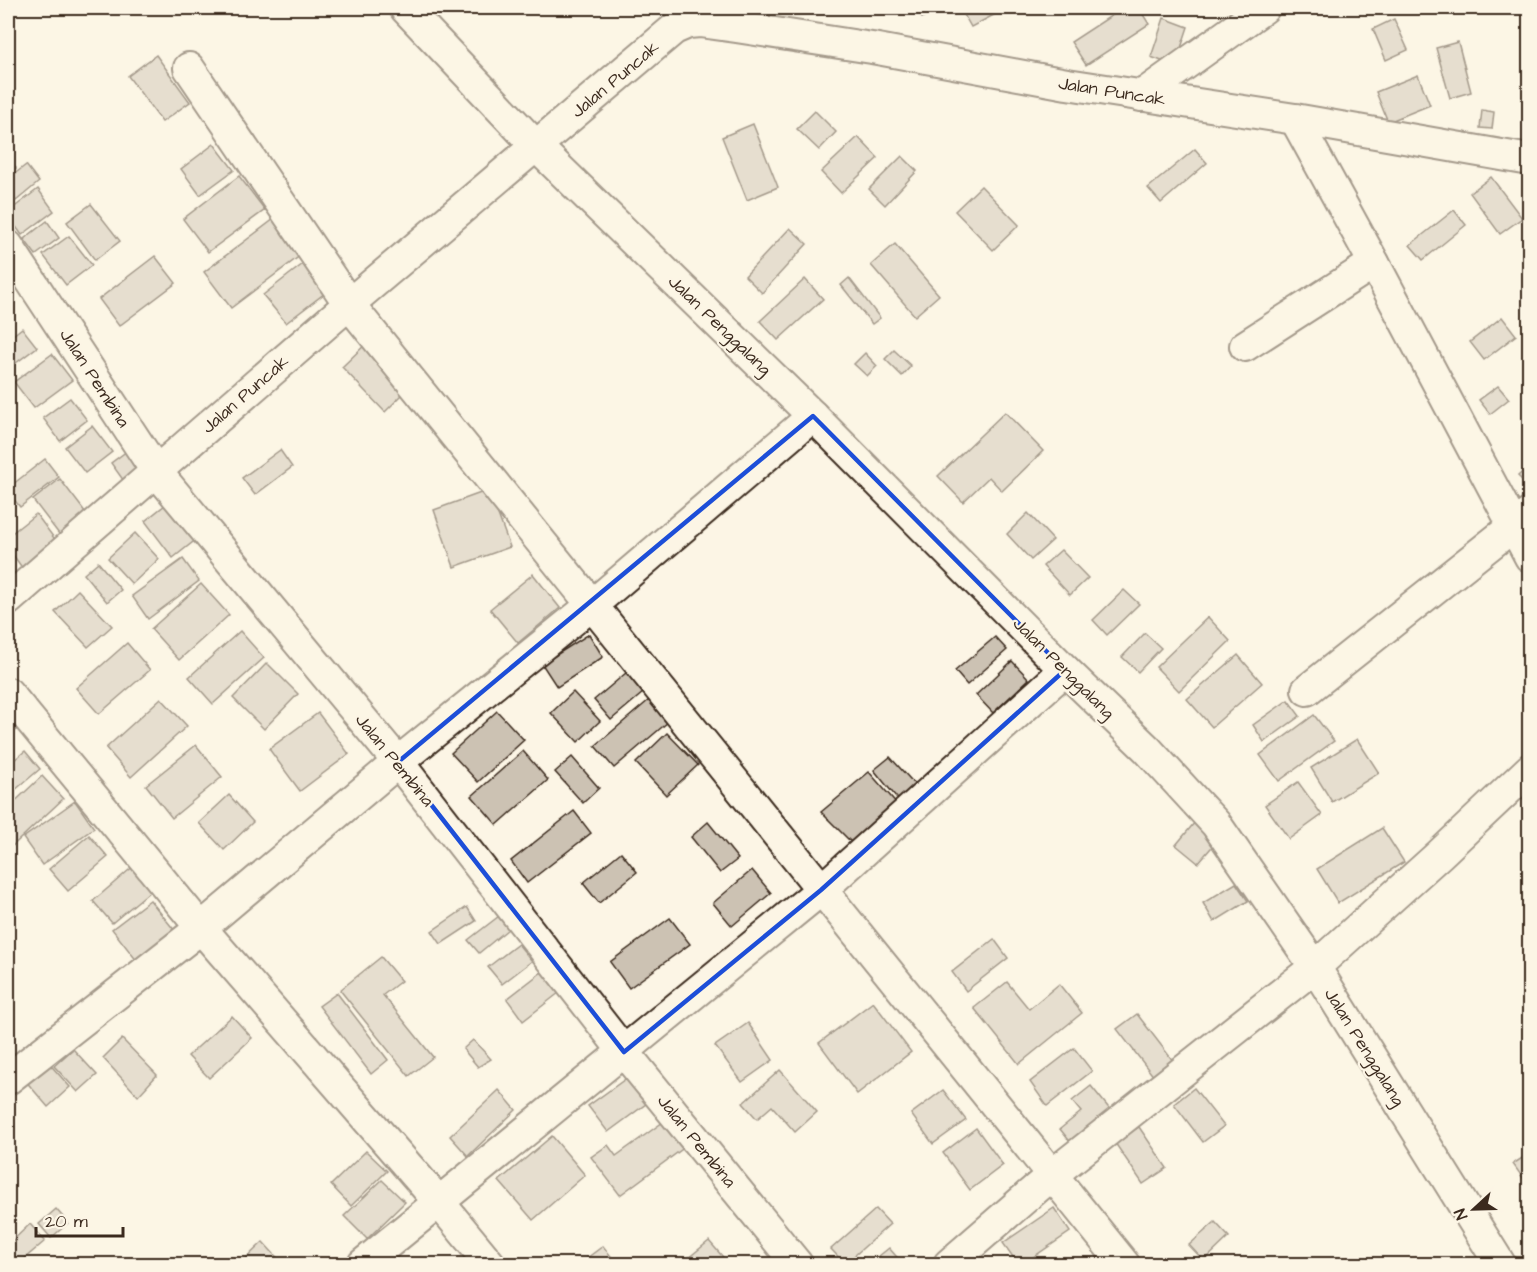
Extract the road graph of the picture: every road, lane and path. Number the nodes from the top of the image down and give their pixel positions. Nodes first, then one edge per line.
1 (405, 8) edge
2 (1264, 8) edge
3 (189, 68) dead end
4 (1142, 96) junction
5 (1295, 119) junction
6 (536, 146) junction
7 (1530, 160) edge
8 (8, 246) edge
9 (1374, 263) junction
10 (349, 304) junction
11 (1245, 346) dead end
12 (813, 416) junction
13 (156, 471) junction
14 (1522, 520) edge
15 (1530, 557) edge
16 (8, 600) edge
17 (592, 605) junction
18 (1065, 670) junction
19 (1307, 690) dead end
20 (8, 693) edge
21 (398, 762) junction
22 (1530, 769) edge
23 (821, 890) junction
24 (201, 928) junction
25 (1316, 967) junction
26 (624, 1053) junction
27 (8, 1079) edge
28 (1053, 1174) junction
29 (440, 1202) junction
30 (1494, 1262) edge
31 (363, 1264) edge
32 (490, 1264) edge
33 (797, 1264) edge
34 (949, 1264) edge
35 (1124, 1264) edge

1 - 6 street, Jalan Penggalang
2 - 4 street
3 - 10 street
4 - 5 street, Jalan Puncak
4 - 6 street, Jalan Puncak
5 - 7 street, Jalan Puncak
5 - 9 street
6 - 10 street, Jalan Puncak
6 - 12 street, Jalan Penggalang
8 - 13 street, Jalan Pembina
9 - 11 street
9 - 14 street
10 - 13 street, Jalan Puncak
10 - 17 street
12 - 17 street
12 - 18 street, Jalan Penggalang
13 - 16 street, Jalan Puncak
13 - 21 street, Jalan Pembina
14 - 15 street
14 - 19 street
17 - 21 street
17 - 23 street
18 - 23 street
18 - 25 street, Jalan Penggalang
20 - 24 street
21 - 24 street
21 - 26 street, Jalan Pembina
22 - 25 street
23 - 26 street
23 - 28 street
24 - 27 street
24 - 29 street
25 - 28 street
25 - 30 street, Jalan Penggalang
26 - 29 street
26 - 33 street, Jalan Pembina
28 - 34 street
28 - 35 street
29 - 31 street
29 - 32 street

